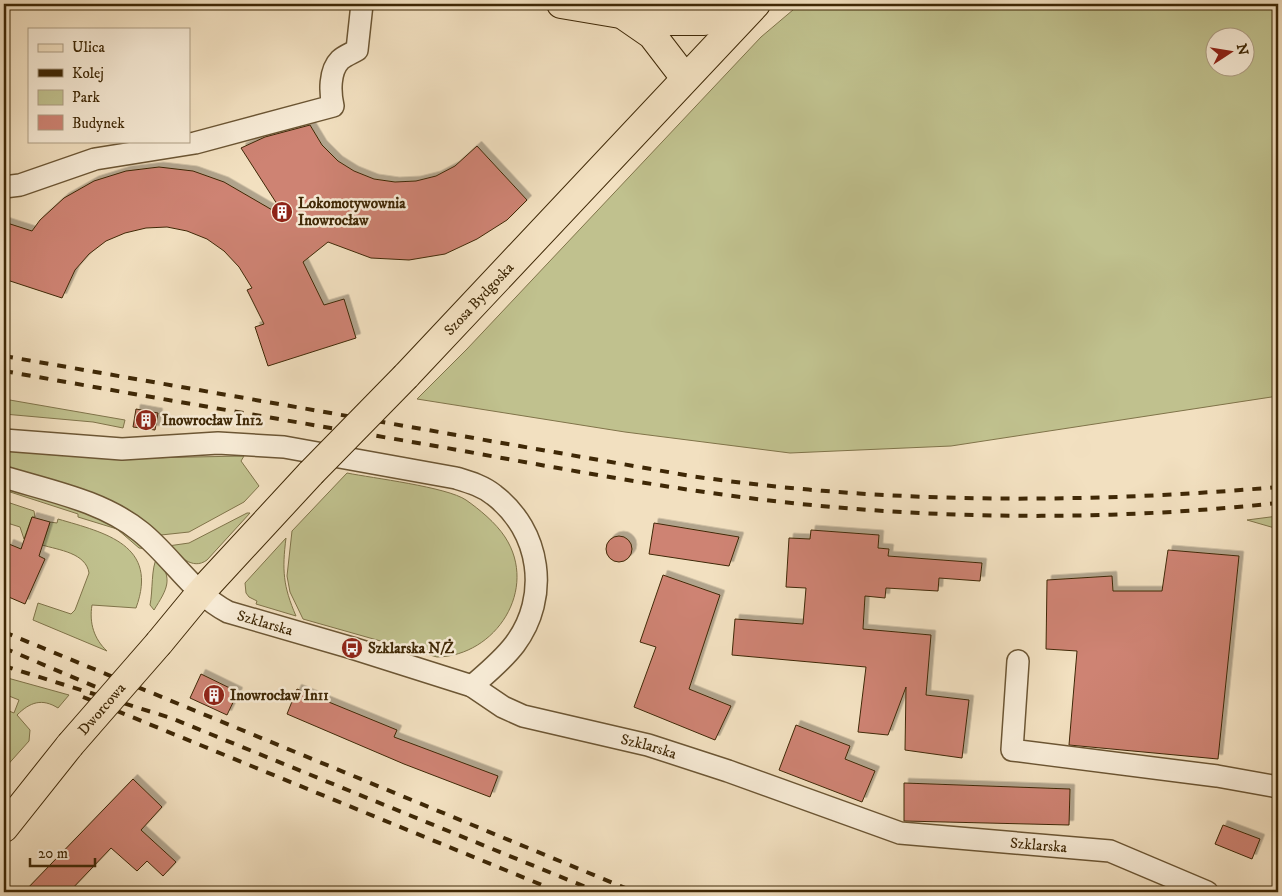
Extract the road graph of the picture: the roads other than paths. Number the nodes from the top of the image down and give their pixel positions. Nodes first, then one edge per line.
1 (362, 4) edge
2 (561, 4) edge
3 (745, 4) edge
4 (756, 4) edge
5 (623, 16) junction
6 (685, 78) junction
7 (4, 187) edge
8 (4, 440) edge
9 (4, 477) edge
10 (201, 592) junction
11 (1018, 661) dead end
12 (472, 686) junction
13 (1278, 787) edge
14 (4, 828) edge
15 (1207, 892) edge

1 - 7 street
2 - 5 main road
3 - 5 main road
4 - 6 main road, Szosa Bydgoska
5 - 6 main road
6 - 10 main road, Szosa Bydgoska, bridge
8 - 12 street
9 - 10 street, Szklarska
10 - 12 street, Szklarska
10 - 14 main road, Dworcowa, bridge
11 - 13 street
12 - 15 street, Szklarska

